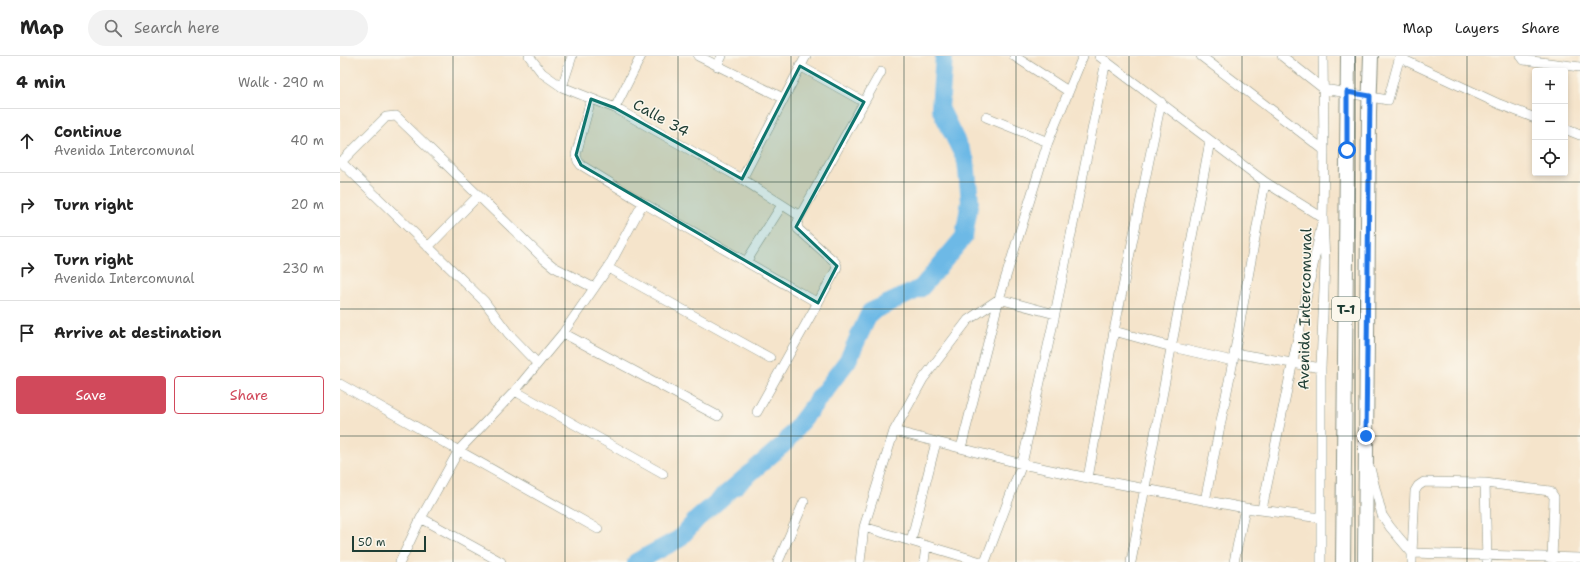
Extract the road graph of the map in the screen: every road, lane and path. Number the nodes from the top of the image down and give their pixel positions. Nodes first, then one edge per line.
1 (529, 56) edge
2 (572, 56) edge
3 (641, 56) edge
4 (698, 56) edge
5 (722, 56) edge
6 (806, 56) edge
7 (1014, 56) edge
8 (1083, 56) edge
9 (1201, 56) edge
10 (1282, 56) edge
11 (1323, 56) edge
12 (1348, 56) edge
13 (1371, 56) edge
14 (1521, 56) edge
15 (1400, 57) edge
16 (1102, 58) edge
17 (717, 66) junction
18 (800, 66) junction
19 (1580, 67) edge
20 (881, 72) dead end
21 (562, 87) junction
22 (1324, 89) junction
23 (1068, 91) junction
24 (1347, 92) junction
25 (1370, 96) junction
26 (783, 98) junction
27 (591, 99) junction
28 (864, 102) junction
29 (1161, 102) junction
30 (615, 108) junction
31 (986, 117) dead end
32 (1532, 117) edge
33 (1568, 130) edge
34 (1580, 135) edge
35 (1210, 141) junction
36 (1048, 142) junction
37 (1324, 150) junction
38 (341, 161) edge
39 (742, 180) junction
40 (1264, 182) junction
41 (478, 196) junction
42 (643, 203) junction
43 (782, 205) junction
44 (800, 216) junction
45 (1323, 218) junction
46 (428, 247) junction
47 (746, 262) junction
48 (608, 268) junction
49 (594, 288) junction
50 (998, 299) junction
51 (818, 303) junction
52 (1055, 314) junction
53 (1114, 331) junction
54 (563, 333) junction
55 (1172, 347) junction
56 (1233, 357) junction
57 (770, 358) dead end
58 (538, 363) junction
59 (1292, 363) junction
60 (1321, 368) junction
61 (340, 384) edge
62 (515, 391) junction
63 (757, 412) dead end
64 (718, 416) dead end
65 (894, 431) junction
66 (936, 442) junction
67 (961, 448) junction
68 (459, 450) junction
69 (1367, 451) junction
70 (1022, 464) junction
71 (663, 474) dead end
72 (1088, 478) junction
73 (1485, 483) junction
74 (1145, 489) junction
75 (1205, 501) junction
76 (804, 502) dead end
77 (1245, 508) junction
78 (1262, 509) junction
79 (421, 518) junction
80 (1321, 518) junction
81 (864, 527) junction
82 (598, 529) dead end
83 (911, 541) junction
84 (926, 546) junction
85 (1412, 558) edge
86 (1580, 558) edge
87 (1487, 559) edge
88 (1552, 560) edge
89 (400, 562) edge
90 (501, 562) edge
91 (778, 562) edge
92 (860, 562) edge
93 (924, 562) edge
94 (982, 562) edge
95 (985, 562) edge
96 (1131, 562) edge
97 (1234, 562) edge
98 (1321, 562) edge
99 (1343, 562) edge
100 (1365, 562) edge

1 - 21 street, Calle 34
2 - 21 street
3 - 30 street
4 - 17 street
5 - 17 street
6 - 18 street
7 - 23 street
8 - 23 street
9 - 37 street
10 - 22 street
11 - 22 street, Avenida Intercomunal
12 - 24 main road, T-1
13 - 25 main road, T-1
14 - 19 street
15 - 25 street
15 - 32 street
16 - 29 street
16 - 52 street
17 - 26 street
18 - 26 street
18 - 28 street
20 - 28 street
21 - 27 street, Calle 34
22 - 24 street
22 - 37 street, Avenida Intercomunal
23 - 36 street
24 - 25 street
24 - 99 main road, T-1
25 - 69 main road, T-1
26 - 39 street
27 - 30 street, Calle 34
27 - 42 street
28 - 44 street
29 - 35 street
29 - 53 street
30 - 39 street, Calle 34
31 - 36 street
33 - 34 street
35 - 40 street
35 - 55 street
36 - 50 street
37 - 45 street, Avenida Intercomunal
38 - 41 street
38 - 46 street
39 - 43 street, Calle 34
40 - 45 street
40 - 56 street
41 - 46 street
41 - 49 street
42 - 47 street
42 - 48 street
43 - 44 street, Calle 34
43 - 47 street
44 - 51 street
45 - 59 street
45 - 60 street, Avenida Intercomunal
46 - 58 street
47 - 51 street
48 - 49 street
48 - 57 street
49 - 54 street
50 - 52 street
50 - 65 street
50 - 67 street
51 - 63 street
52 - 70 street
53 - 55 street
53 - 72 street
54 - 58 street
54 - 64 street
55 - 56 street
55 - 74 street
56 - 59 street
56 - 75 street
58 - 62 street
59 - 60 street
59 - 78 street
60 - 80 street, Avenida Intercomunal
61 - 68 street
62 - 68 street
62 - 71 street
65 - 66 street
65 - 81 street
66 - 67 street
66 - 83 street
67 - 70 street
68 - 79 street
68 - 82 street
69 - 85 street
69 - 100 main road, T-1
70 - 72 street
70 - 95 street
72 - 74 street
73 - 85 street
73 - 87 street
73 - 88 street
74 - 75 street
74 - 96 street
75 - 77 street
76 - 91 street
77 - 78 street
77 - 97 street
78 - 80 street
79 - 89 street
79 - 90 street
80 - 98 street, Avenida Intercomunal
81 - 83 street
81 - 92 street
83 - 84 street
84 - 93 street
84 - 94 street
85 - 87 street
86 - 88 street
87 - 88 street

